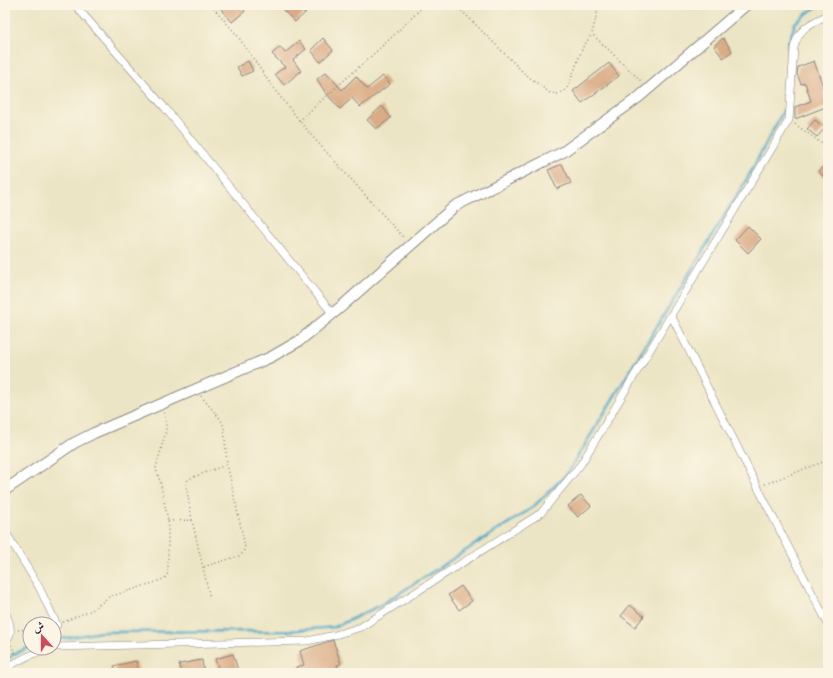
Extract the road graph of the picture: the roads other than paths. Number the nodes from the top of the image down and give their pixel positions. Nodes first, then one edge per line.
1 (76, 5) edge
2 (746, 5) edge
3 (828, 15) edge
4 (333, 314) junction
5 (671, 315) junction
6 (5, 490) edge
7 (5, 530) edge
8 (5, 612) edge
9 (53, 616) edge
10 (828, 624) edge
11 (5, 639) edge
12 (62, 647) edge
13 (27, 656) edge
14 (5, 669) edge

1 - 4 street
2 - 4 street
3 - 5 street
4 - 6 street
5 - 10 street
5 - 12 street
7 - 9 street
8 - 11 street
13 - 14 street

